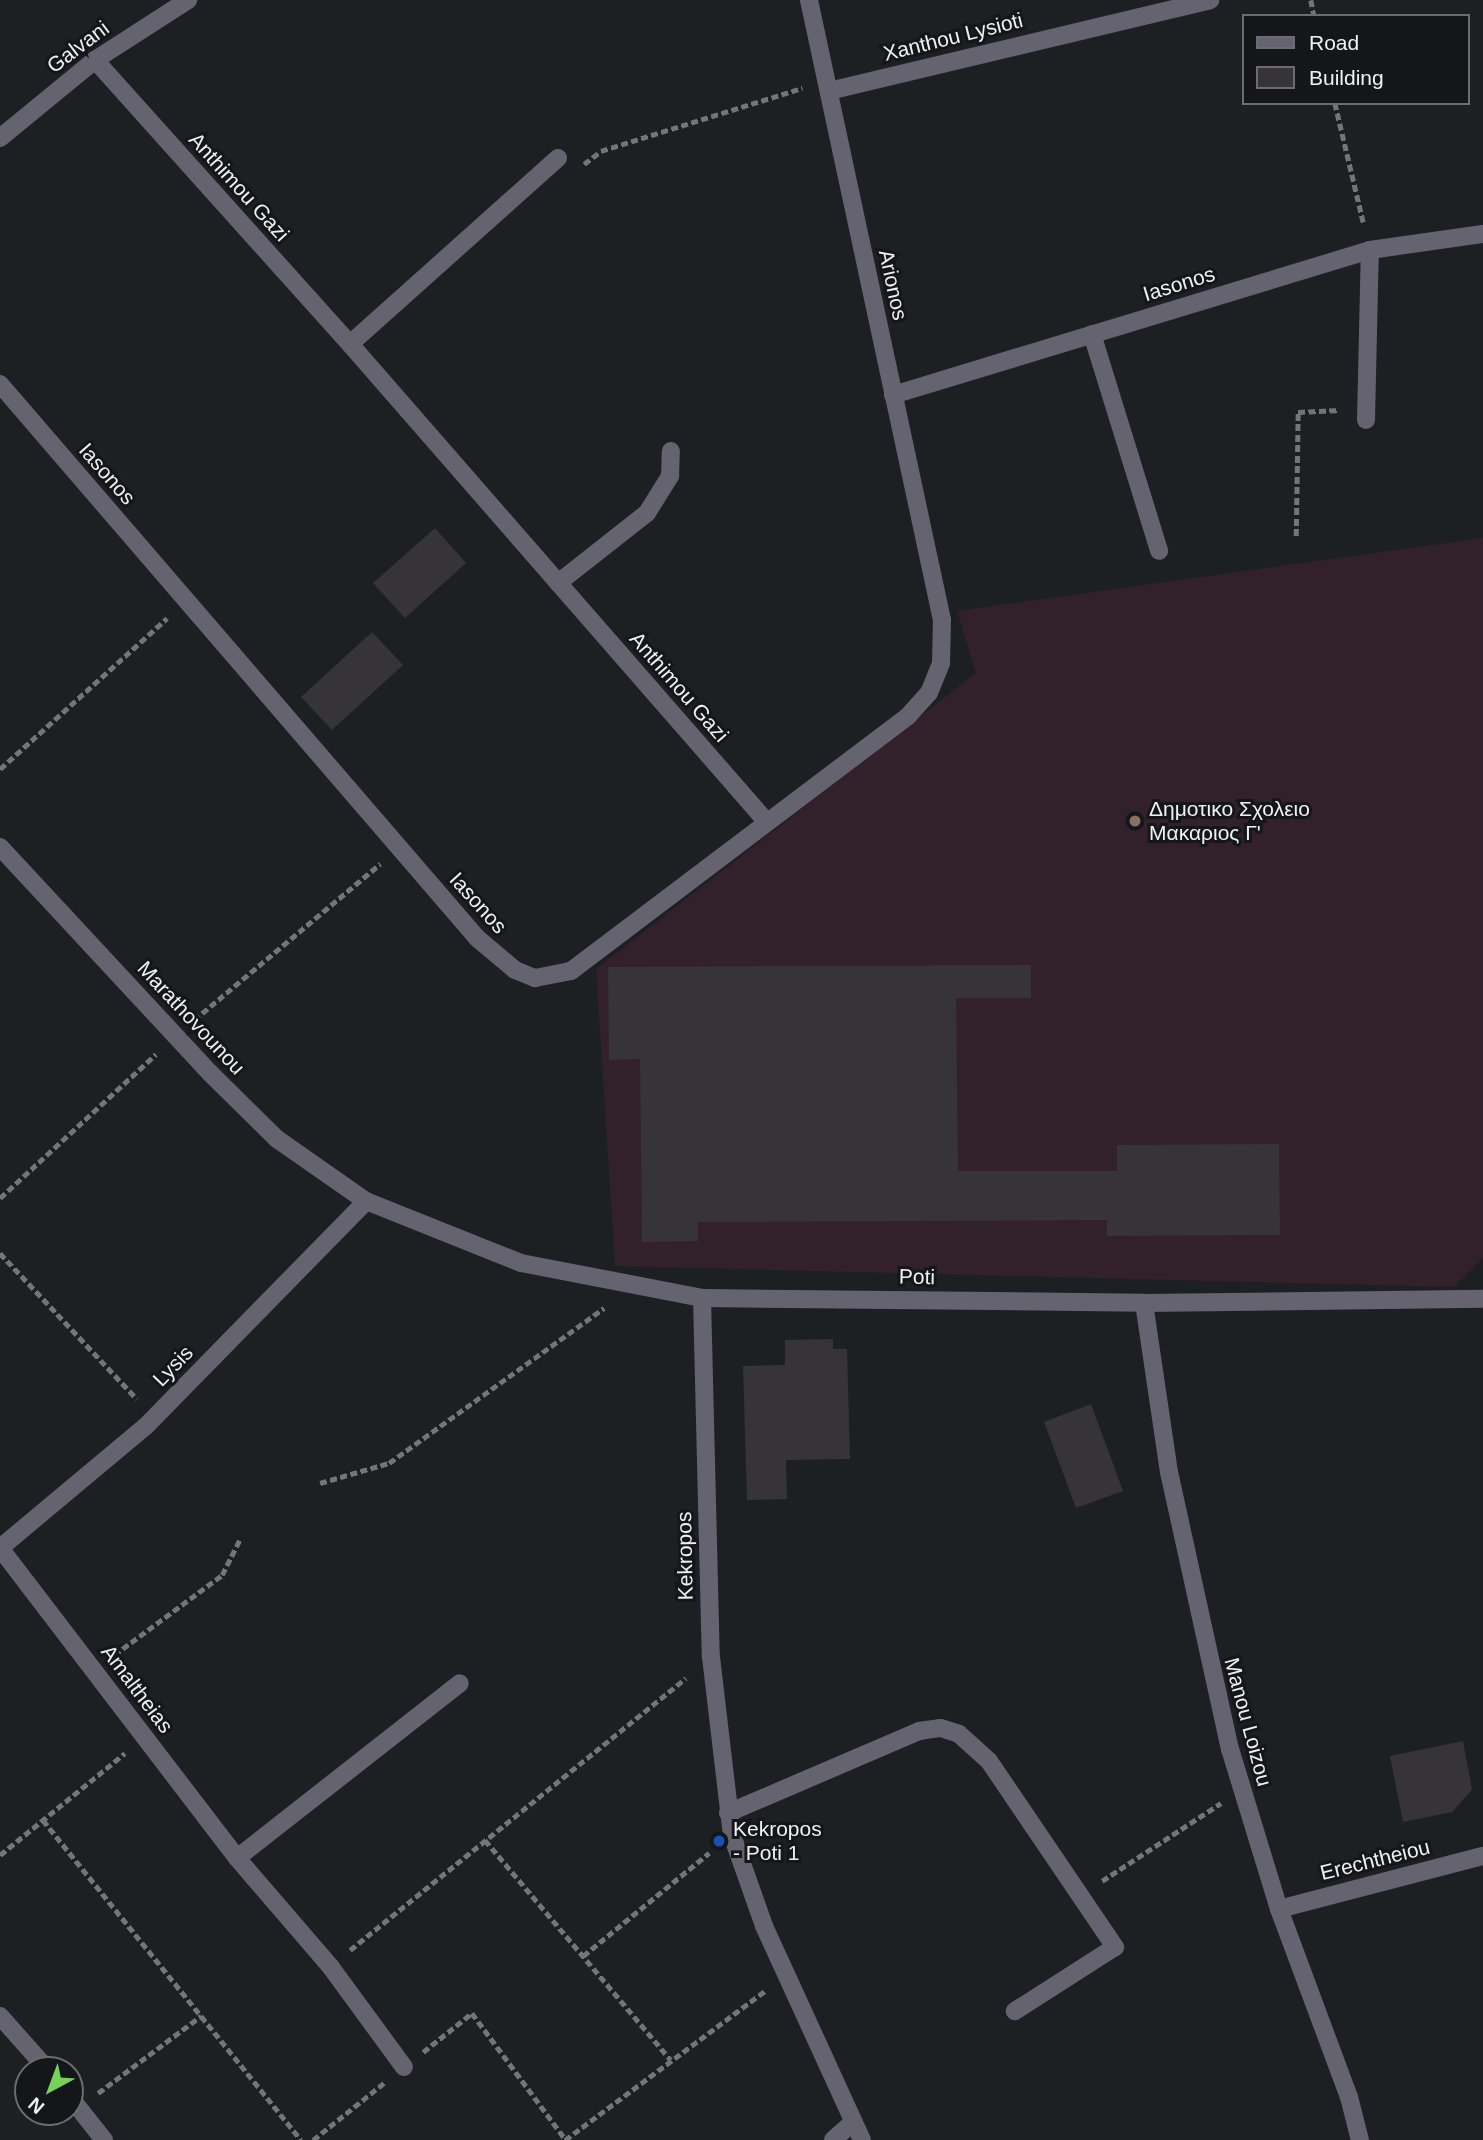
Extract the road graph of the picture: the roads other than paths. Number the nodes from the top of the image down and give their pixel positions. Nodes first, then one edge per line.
1 (188, 0) edge
2 (809, 0) edge
3 (1210, 0) edge
4 (1145, 7) edge
5 (95, 60) junction
6 (828, 86) junction
7 (0, 138) edge
8 (558, 158) dead end
9 (1483, 234) edge
10 (1370, 250) junction
11 (1092, 334) junction
12 (350, 344) junction
13 (0, 384) edge
14 (893, 395) junction
15 (1366, 415) road end
16 (671, 451) dead end
17 (1159, 551) dead end
18 (933, 580) joint
19 (558, 583) junction
20 (766, 821) junction
21 (0, 847) edge
22 (366, 1201) junction
23 (702, 1298) junction
24 (1483, 1299) edge
25 (1144, 1303) junction
26 (0, 1548) edge
27 (460, 1683) dead end
28 (728, 1813) junction
29 (1483, 1856) edge
30 (237, 1858) junction
31 (1279, 1909) junction
32 (1015, 2011) dead end
33 (0, 2016) edge
34 (36, 2056) edge
35 (404, 2067) dead end
36 (84, 2115) edge
37 (853, 2122) junction
38 (104, 2140) edge
39 (833, 2140) edge
40 (862, 2140) edge
41 (1360, 2140) edge

1 - 5 street, Galvani
2 - 6 street, Arionos
3 - 4 street, Xanthou Lysioti
4 - 6 street, Xanthou Lysioti
5 - 7 street, Galvani
5 - 12 street, Anthimou Gazi
6 - 14 street, Arionos
8 - 12 street
9 - 10 street, Iasonos
10 - 11 street, Iasonos
10 - 15 street
11 - 14 street, Iasonos
11 - 17 street
12 - 19 street, Anthimou Gazi
13 - 20 street, Iasonos
14 - 18 street, Arionos
16 - 19 street
18 - 20 street, Iasonos
19 - 20 street, Anthimou Gazi
21 - 22 street, Marathovounou
22 - 23 street, Poti
22 - 26 street, Lysis
23 - 25 street, Poti
23 - 28 street, Kekropos
24 - 25 street, Poti
25 - 31 street, Manou Loizou
26 - 30 street, Amaltheias
27 - 30 street
28 - 32 street
28 - 37 street, Kekropos
29 - 31 street, Erechtheiou
30 - 35 street, Amaltheias
31 - 41 street, Manou Loizou
33 - 34 street
36 - 38 street
37 - 39 street
37 - 40 street, Kekropos

